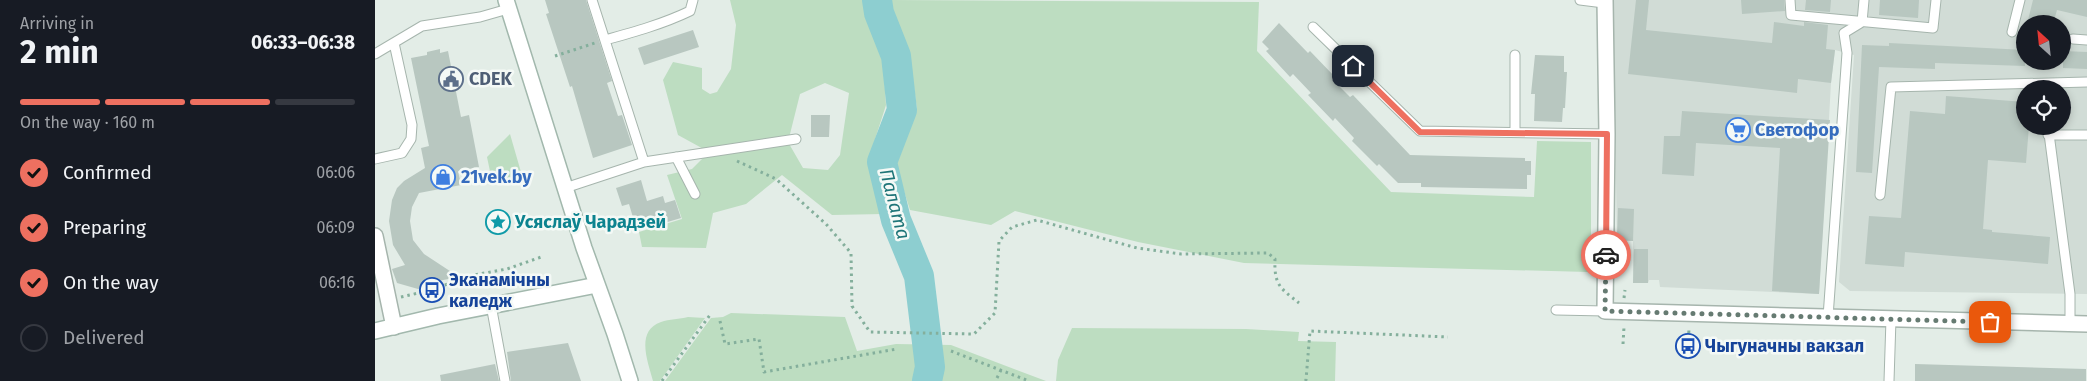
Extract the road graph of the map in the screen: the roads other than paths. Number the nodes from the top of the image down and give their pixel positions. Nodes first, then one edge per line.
1 (592, 0) edge
2 (693, 0) edge
3 (1580, 0) edge
4 (1585, 0) edge
5 (1790, 0) edge
6 (1864, 0) edge
7 (1936, 0) edge
8 (2019, 0) edge
9 (1605, 1) edge
10 (507, 4) edge
11 (1862, 22) junction
12 (1313, 27) dead end
13 (2012, 32) dead end
14 (2073, 39) dead end
15 (605, 40) junction
16 (2087, 40) edge
17 (394, 43) junction
18 (375, 54) edge
19 (1515, 55) dead end
20 (2087, 82) edge
21 (2071, 84) edge
22 (2016, 86) edge
23 (1515, 132) junction
24 (2071, 133) edge
25 (1607, 134) junction
26 (2049, 135) edge
27 (2087, 135) edge
28 (796, 139) dead end
29 (676, 157) junction
30 (375, 158) edge
31 (644, 162) junction
32 (565, 188) junction
33 (695, 194) dead end
34 (1880, 195) dead end
35 (375, 236) edge
36 (597, 285) junction
37 (491, 305) junction
38 (1556, 310) dead end
39 (1605, 311) junction
40 (1828, 317) junction
41 (1891, 319) junction
42 (2070, 324) junction
43 (2087, 324) edge
44 (394, 327) junction
45 (375, 331) edge
46 (505, 381) edge
47 (630, 381) edge
48 (1889, 381) edge

1 - 15 lane
2 - 15 lane
3 - 4 lane
4 - 9 lane
5 - 11 lane
6 - 11 lane
7 - 11 lane
8 - 13 lane
9 - 25 street
10 - 17 lane
10 - 32 street
11 - 40 lane
12 - 23 lane
14 - 16 lane
15 - 31 lane
17 - 18 lane
17 - 30 lane
19 - 23 lane
20 - 21 lane
22 - 34 lane
23 - 25 lane
24 - 27 lane
25 - 39 street
26 - 42 lane
28 - 29 lane
29 - 31 lane
29 - 33 lane
31 - 32 lane
32 - 36 street
35 - 44 street
36 - 37 street
36 - 47 street
37 - 44 street
37 - 46 lane
38 - 39 lane
39 - 40 street
40 - 41 street
41 - 42 street
41 - 48 lane
42 - 43 street
44 - 45 street

